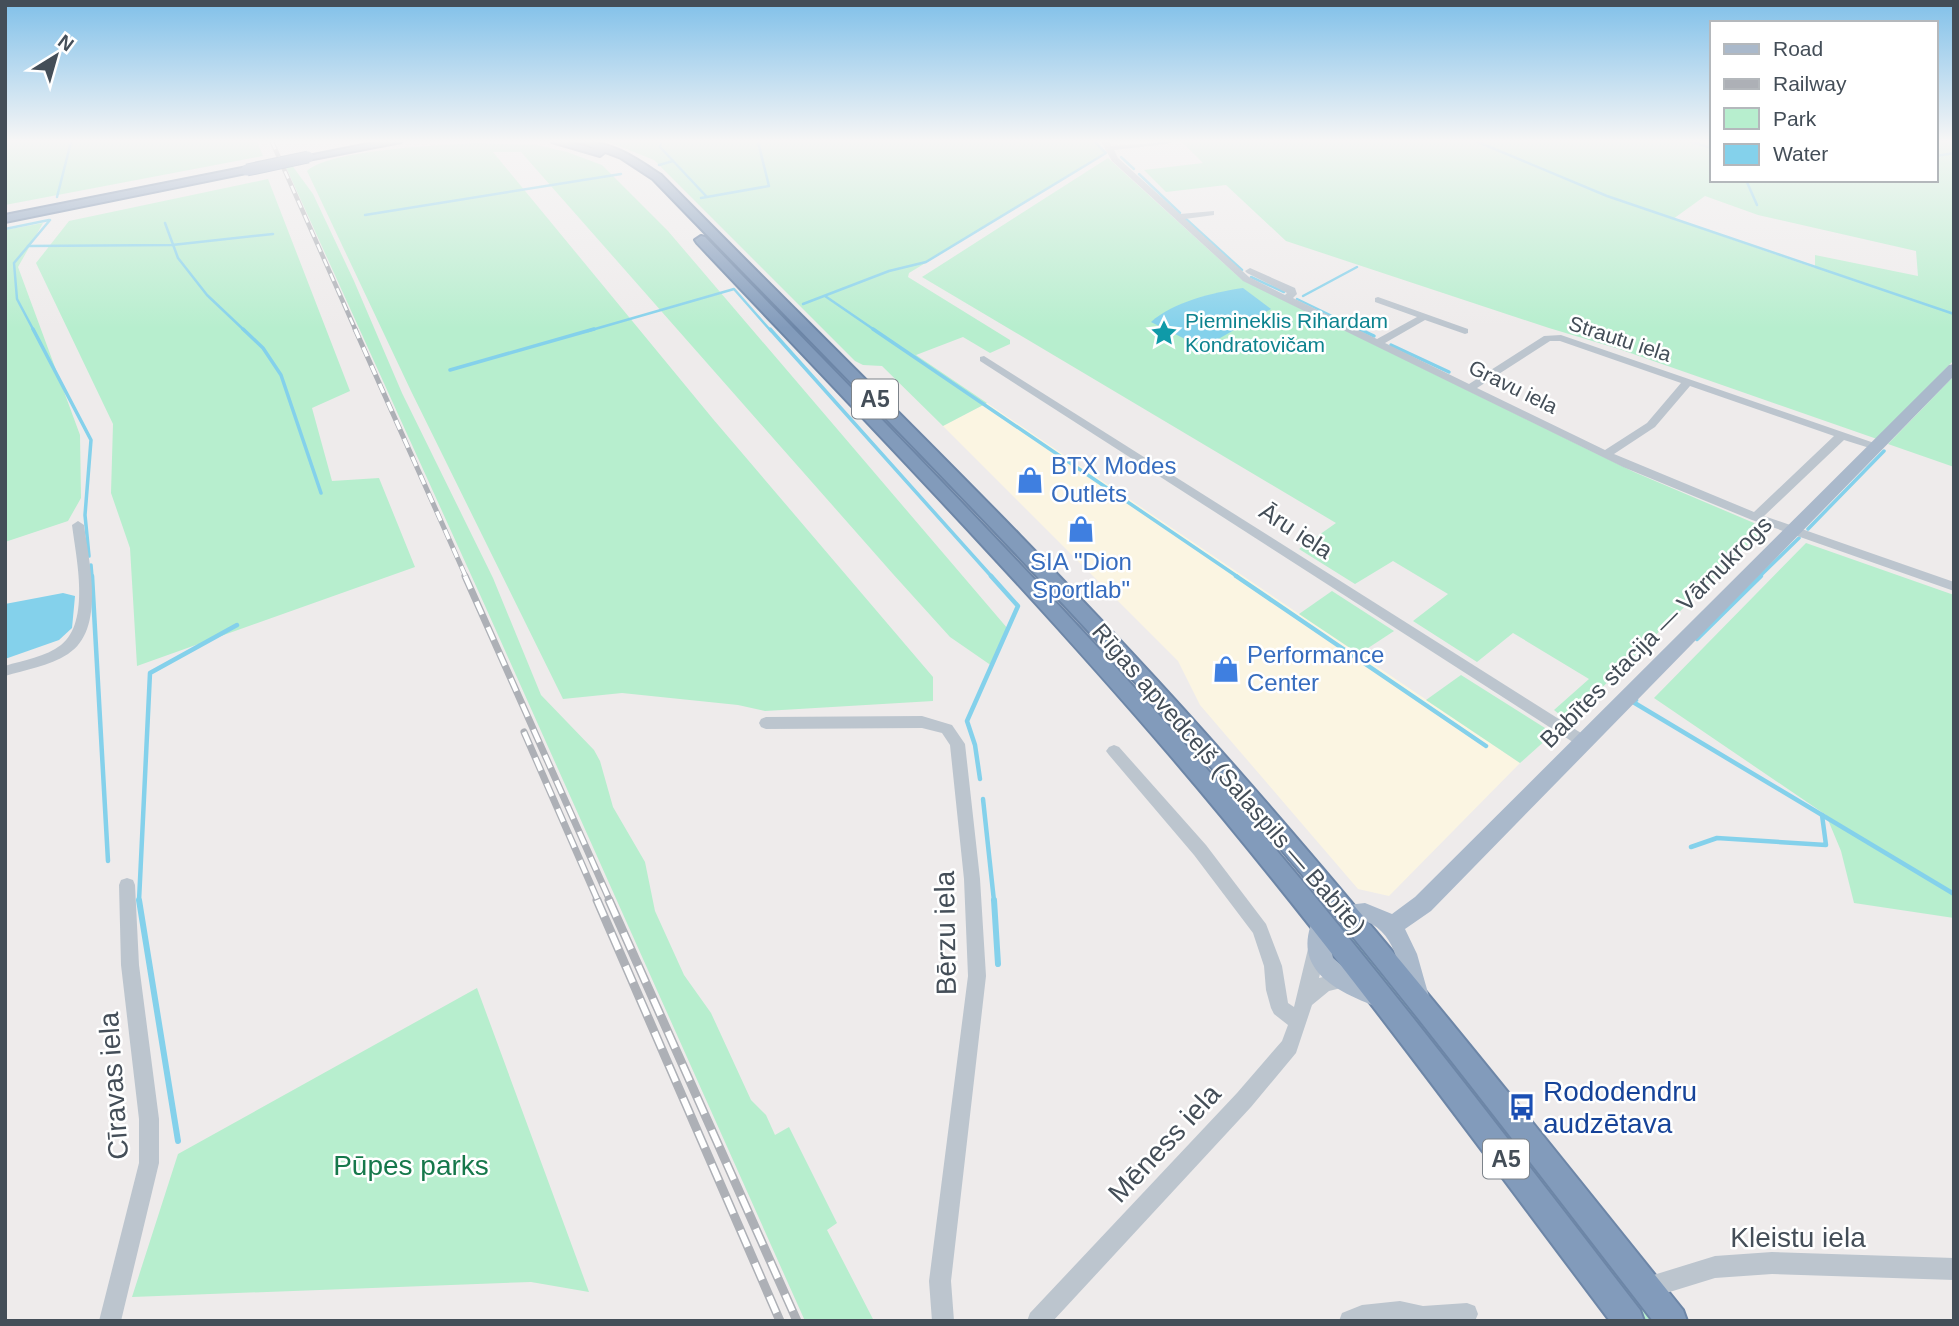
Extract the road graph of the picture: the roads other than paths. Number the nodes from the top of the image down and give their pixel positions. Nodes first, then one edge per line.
1 (53, 204) edge
2 (75, 204) edge
3 (667, 204) edge
4 (685, 204) edge
5 (1162, 204) edge
6 (5, 213) edge
7 (1211, 213) dead end
8 (1176, 217) junction
9 (5, 219) edge
10 (1378, 300) dead end
11 (1424, 317) junction
12 (1465, 331) dead end
13 (1377, 343) junction
14 (984, 359) dead end
15 (1954, 368) edge
16 (1688, 382) junction
17 (1470, 388) junction
18 (1840, 437) junction
19 (1876, 447) junction
20 (1606, 454) junction
21 (1756, 517) junction
22 (78, 525) dead end
23 (1793, 530) junction
24 (1954, 587) edge
25 (1094, 624) junction
26 (1070, 629) junction
27 (5, 671) edge
28 (766, 723) dead end
29 (1584, 742) junction
30 (1114, 751) dead end
31 (127, 885) dead end
32 (1348, 913) junction
33 (1322, 924) junction
34 (1391, 927) junction
35 (1317, 949) junction
36 (1343, 981) junction
37 (1382, 998) junction
38 (1304, 1000) junction
39 (1419, 1000) junction
40 (1299, 1022) junction
41 (1954, 1269) edge
42 (1647, 1288) junction
43 (1467, 1314) dead end
44 (1046, 1318) edge
45 (110, 1321) edge
46 (943, 1321) edge
47 (1350, 1321) edge
48 (1629, 1321) edge
49 (1672, 1321) edge

1 - 6 highway
2 - 9 highway
3 - 26 highway, Rīgas apvedceļš (Salaspils — Babīte) / A5
4 - 25 highway, Rīgas apvedceļš (Salaspils — Babīte) / A5
5 - 8 street, Gravu iela
7 - 8 street
8 - 13 street, Gravu iela
10 - 11 street
11 - 12 street
11 - 13 street
13 - 17 street, Gravu iela
14 - 29 street, Āru iela
15 - 19 main road, Babītes stacija — Vārnukrogs
16 - 17 street, Strautu iela
16 - 18 street, Strautu iela
16 - 20 street, Strautu iela
17 - 20 street, Gravu iela
18 - 19 street, Strautu iela
18 - 21 street
19 - 23 main road, Babītes stacija — Vārnukrogs
20 - 21 street, Gravu iela
21 - 23 street, Gravu iela
22 - 27 street
23 - 24 street, Gravu iela
23 - 29 main road, Babītes stacija — Vārnukrogs
25 - 26 highway
25 - 32 highway, Rīgas apvedceļš (Salaspils — Babīte) / A5
26 - 33 highway, Rīgas apvedceļš (Salaspils — Babīte) / A5
28 - 46 street, Bērzu iela
29 - 34 main road, Babītes stacija — Vārnukrogs
30 - 40 street
31 - 45 street, Cīravas iela
32 - 34 main road
32 - 39 highway, Rīgas apvedceļš (Salaspils — Babīte) / A5
33 - 35 main road
33 - 37 highway, Rīgas apvedceļš (Salaspils — Babīte) / A5
34 - 39 main road
35 - 36 main road
35 - 38 street, Mēness iela
36 - 37 main road
36 - 38 street
37 - 48 highway, Rīgas apvedceļš (Salaspils — Babīte) / A5
38 - 40 street, Mēness iela
39 - 42 highway, Rīgas apvedceļš (Salaspils — Babīte) / A5
40 - 44 street, Mēness iela
41 - 42 street, Kleistu iela
42 - 49 highway, Rīgas apvedceļš (Salaspils — Babīte) / A5
43 - 47 street

